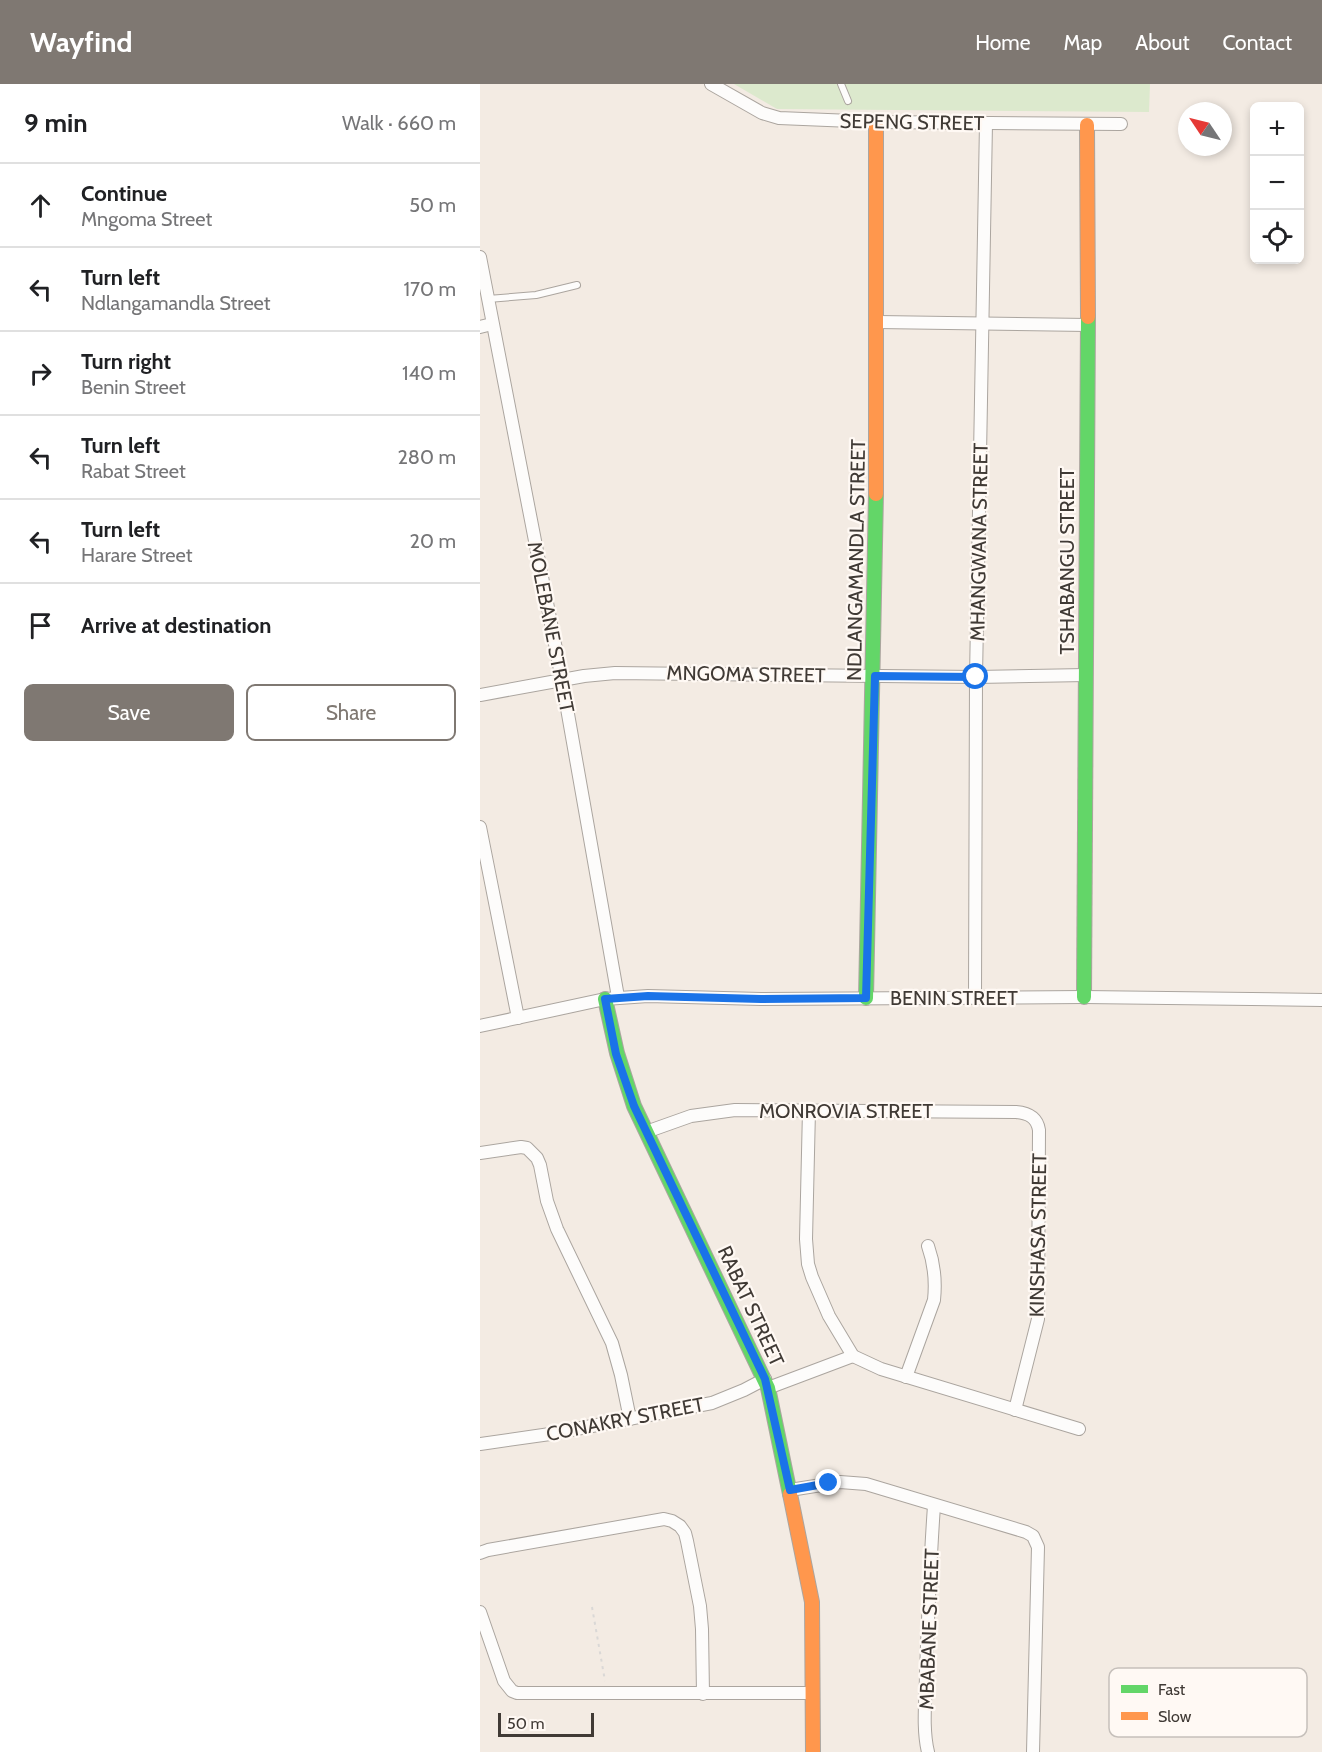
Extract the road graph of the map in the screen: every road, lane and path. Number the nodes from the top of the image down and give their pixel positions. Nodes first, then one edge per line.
1 (711, 84) edge
2 (841, 84) edge
3 (848, 101) dead end
4 (876, 122) junction
5 (986, 123) junction
6 (1121, 124) dead end
7 (1088, 125) junction
8 (480, 257) edge
9 (577, 285) dead end
10 (488, 298) junction
11 (878, 322) junction
12 (984, 324) junction
13 (486, 325) edge
14 (1088, 325) junction
15 (1086, 675) junction
16 (875, 676) junction
17 (976, 677) junction
18 (562, 680) junction
19 (480, 695) edge
20 (480, 827) edge
21 (1084, 997) junction
22 (611, 998) junction
23 (866, 998) junction
24 (975, 998) junction
25 (1322, 1000) edge
26 (518, 1018) junction
27 (480, 1026) edge
28 (809, 1110) junction
29 (1040, 1130) joint
30 (646, 1132) junction
31 (480, 1153) edge
32 (928, 1246) dead end
33 (853, 1356) junction
34 (906, 1377) junction
35 (767, 1384) junction
36 (1015, 1410) junction
37 (630, 1419) junction
38 (1079, 1429) dead end
39 (480, 1444) edge
40 (790, 1490) junction
41 (934, 1506) junction
42 (480, 1553) edge
43 (592, 1607) dead end
44 (480, 1612) edge
45 (608, 1694) junction
46 (703, 1694) junction
47 (813, 1694) junction
48 (813, 1752) edge
49 (928, 1752) edge
50 (1033, 1752) edge

1 - 4 street, SEPENG STREET
2 - 3 lane
4 - 5 street, SEPENG STREET
4 - 11 street, NDLANGAMANDLA STREET
5 - 7 street, SEPENG STREET
5 - 12 street, MHANGWANA STREET
6 - 7 street, SEPENG STREET
7 - 14 street, TSHABANGU STREET
8 - 10 street, MOLEBANE STREET
9 - 10 lane
10 - 13 street, MOLEBANE STREET
11 - 12 street
11 - 16 street, NDLANGAMANDLA STREET
12 - 14 street
12 - 17 street, MHANGWANA STREET
13 - 18 street, MOLEBANE STREET
14 - 15 street, TSHABANGU STREET
15 - 17 street, MNGOMA STREET
15 - 21 street, TSHABANGU STREET
16 - 17 street, MNGOMA STREET
16 - 18 street, MNGOMA STREET
16 - 23 street, NDLANGAMANDLA STREET
17 - 24 street, MHANGWANA STREET
18 - 19 street, MNGOMA STREET
18 - 22 street, MOLEBANE STREET
20 - 26 street
21 - 24 street, BENIN STREET
21 - 25 street, BENIN STREET
22 - 23 street, BENIN STREET
22 - 26 street, BENIN STREET
22 - 30 street, RABAT STREET
23 - 24 street, BENIN STREET
26 - 27 street, BENIN STREET
28 - 29 street, MONROVIA STREET
28 - 30 street, MONROVIA STREET
28 - 33 street
29 - 36 street, KINSHASA STREET
30 - 35 street, RABAT STREET
31 - 37 street
32 - 34 street
33 - 34 street
33 - 35 street, CONAKRY STREET
34 - 36 street
35 - 37 street, CONAKRY STREET
35 - 40 street, RABAT STREET
36 - 38 street
37 - 39 street, CONAKRY STREET
40 - 41 street
40 - 47 street, RABAT STREET
41 - 49 street, MBABANE STREET
41 - 50 street
42 - 46 street
43 - 45 path
44 - 45 street
45 - 46 street
46 - 47 street
47 - 48 street, RABAT STREET

